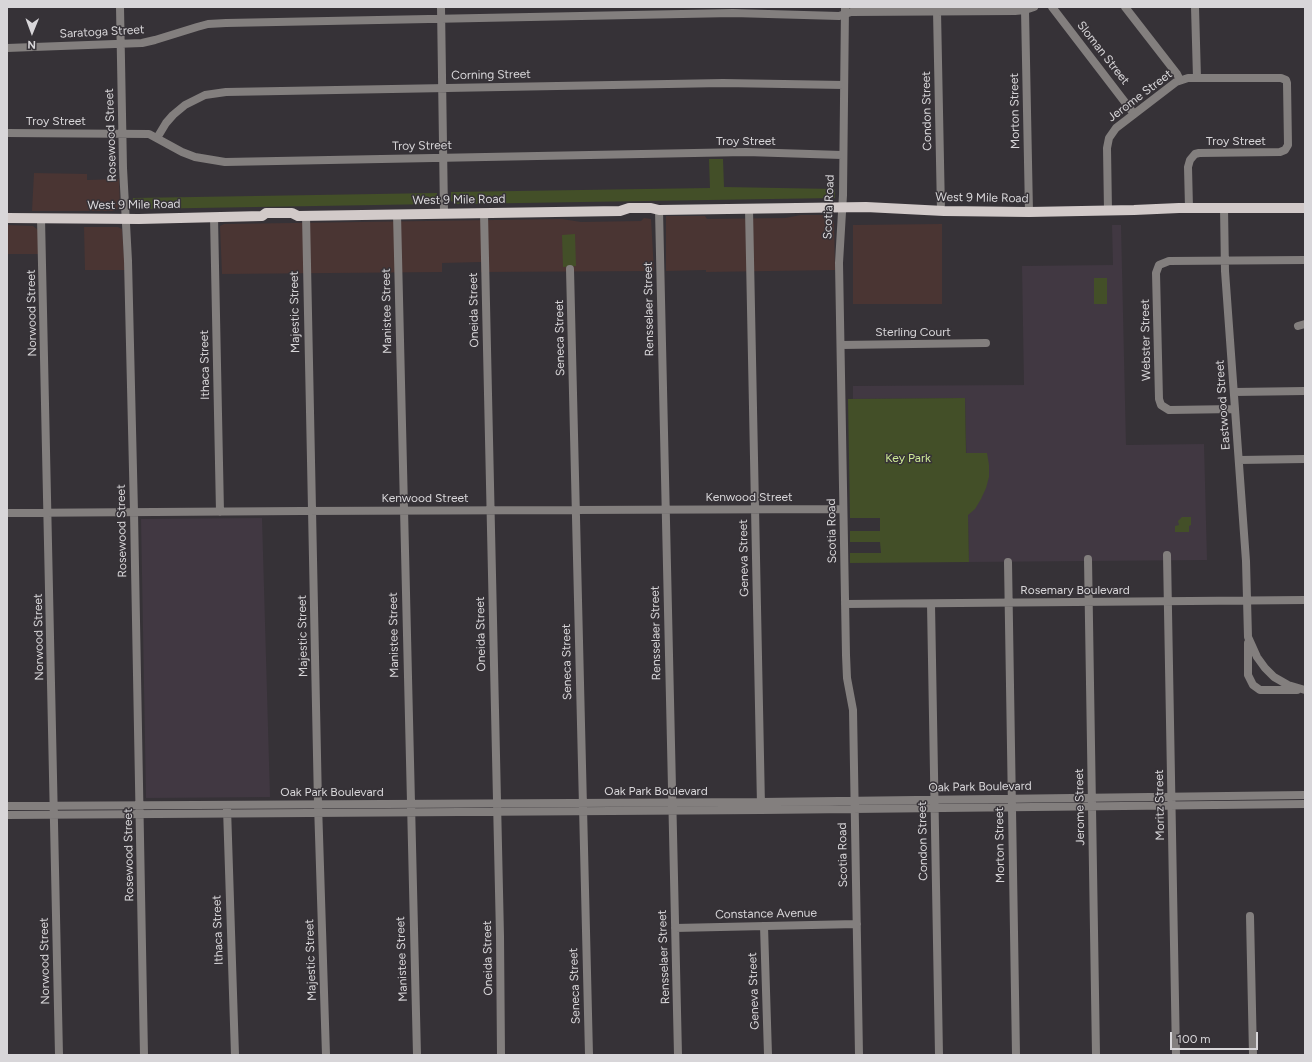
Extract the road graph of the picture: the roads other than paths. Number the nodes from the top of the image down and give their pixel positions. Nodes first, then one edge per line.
1 (120, 7) edge
2 (440, 7) edge
3 (1034, 7) edge
4 (1052, 7) edge
5 (1125, 7) edge
6 (1196, 7) edge
7 (845, 10) edge
8 (1025, 10) junction
9 (937, 11) junction
10 (441, 19) junction
11 (120, 43) junction
12 (7, 48) edge
13 (1197, 78) junction
14 (1180, 80) junction
15 (844, 85) junction
16 (442, 88) junction
17 (1134, 114) junction
18 (7, 133) edge
19 (122, 133) junction
20 (157, 138) junction
21 (1286, 150) joint
22 (842, 155) junction
23 (443, 158) junction
24 (1224, 207) junction
25 (842, 208) junction
26 (1189, 208) junction
27 (1305, 208) edge
28 (749, 209) junction
29 (659, 210) junction
30 (941, 211) junction
31 (1108, 211) junction
32 (1029, 212) junction
33 (444, 213) junction
34 (484, 213) junction
35 (397, 214) junction
36 (302, 216) junction
37 (214, 217) junction
38 (7, 218) edge
39 (41, 218) junction
40 (126, 218) junction
41 (1225, 260) junction
42 (1305, 260) edge
43 (570, 269) dead end
44 (986, 343) dead end
45 (841, 345) junction
46 (1305, 391) edge
47 (1234, 392) junction
48 (1235, 409) junction
49 (1305, 459) edge
50 (1239, 460) junction
51 (665, 509) junction
52 (755, 509) junction
53 (843, 509) junction
54 (404, 510) junction
55 (490, 510) junction
56 (576, 510) junction
57 (312, 511) junction
58 (134, 512) junction
59 (220, 512) junction
60 (7, 513) edge
61 (48, 513) junction
62 (1167, 555) dead end
63 (1088, 559) dead end
64 (1008, 562) dead end
65 (1305, 600) edge
66 (1247, 601) junction
67 (1089, 602) junction
68 (1169, 602) junction
69 (1008, 603) junction
70 (845, 604) junction
71 (931, 604) junction
72 (1248, 636) junction
73 (1304, 690) edge
74 (1305, 795) edge
75 (1172, 797) junction
76 (1092, 802) junction
77 (1012, 803) junction
78 (934, 804) junction
79 (1305, 804) edge
80 (855, 805) junction
81 (1172, 805) junction
82 (7, 806) edge
83 (761, 806) junction
84 (497, 807) junction
85 (582, 807) junction
86 (672, 807) junction
87 (318, 808) junction
88 (410, 808) junction
89 (227, 809) junction
90 (54, 810) junction
91 (140, 810) junction
92 (7, 814) edge
93 (1250, 916) dead end
94 (857, 924) junction
95 (764, 926) junction
96 (675, 928) junction
97 (59, 1055) edge
98 (144, 1055) edge
99 (234, 1055) edge
100 (326, 1055) edge
101 (417, 1055) edge
102 (501, 1055) edge
103 (589, 1055) edge
104 (678, 1055) edge
105 (768, 1055) edge
106 (859, 1055) edge
107 (939, 1055) edge
108 (1016, 1055) edge
109 (1096, 1055) edge
110 (1176, 1055) edge
111 (1253, 1055) edge

1 - 11 street, Rosewood Street
2 - 10 street
3 - 8 street, Saratoga Street
4 - 17 street, Sloman Street
5 - 14 street
6 - 13 street
7 - 9 street, Saratoga Street
7 - 10 street, Saratoga Street
7 - 15 street, Scotia Road
8 - 9 street, Saratoga Street
8 - 32 street, Morton Street
9 - 30 street, Condon Street
10 - 11 street, Saratoga Street
10 - 16 street
11 - 12 street, Saratoga Street
11 - 19 street, Rosewood Street
13 - 14 street, Jerome Street
13 - 21 street, Jerome Street
14 - 17 street, Jerome Street
15 - 16 street, Corning Street
15 - 22 street, Scotia Road
16 - 20 street, Corning Street
16 - 23 street
17 - 31 street, Jerome Street
18 - 19 street, Troy Street
19 - 20 street, Troy Street
19 - 40 street, Rosewood Street
20 - 23 street, Troy Street
21 - 26 street, Troy Street
22 - 23 street, Troy Street
22 - 25 street, Scotia Road
23 - 33 street
24 - 26 main road, West 9 Mile Road
24 - 27 main road, West 9 Mile Road
24 - 41 street, Eastwood Street
25 - 28 main road, West 9 Mile Road
25 - 30 main road, West 9 Mile Road
25 - 45 street, Scotia Road
26 - 31 main road, West 9 Mile Road
28 - 29 main road, West 9 Mile Road
28 - 52 street, Geneva Street
29 - 34 main road, West 9 Mile Road
29 - 51 street, Rensselaer Street
30 - 32 main road, West 9 Mile Road
31 - 32 main road, West 9 Mile Road
33 - 34 main road, West 9 Mile Road
33 - 35 main road, West 9 Mile Road
34 - 55 street, Oneida Street
35 - 36 main road, West 9 Mile Road
35 - 54 street, Manistee Street
36 - 37 main road, West 9 Mile Road
36 - 57 street, Majestic Street
37 - 40 main road, West 9 Mile Road
37 - 59 street, Ithaca Street
38 - 39 main road, West 9 Mile Road
39 - 40 main road, West 9 Mile Road
39 - 61 street, Norwood Street
40 - 58 street, Rosewood Street
41 - 42 street
41 - 47 street, Eastwood Street
41 - 48 street, Webster Street
43 - 56 street, Seneca Street
44 - 45 street, Sterling Court
45 - 53 street, Scotia Road
46 - 47 street
47 - 48 street, Eastwood Street
48 - 50 street, Eastwood Street
49 - 50 street
50 - 66 street, Eastwood Street
51 - 52 street, Kenwood Street
51 - 56 street, Kenwood Street
51 - 86 street, Rensselaer Street
52 - 53 street, Kenwood Street
52 - 83 street, Geneva Street
53 - 70 street, Scotia Road
54 - 55 street, Kenwood Street
54 - 57 street, Kenwood Street
54 - 88 street, Manistee Street
55 - 56 street, Kenwood Street
55 - 84 street, Oneida Street
56 - 85 street, Seneca Street
57 - 59 street, Kenwood Street
57 - 87 street, Majestic Street
58 - 59 street, Kenwood Street
58 - 61 street, Kenwood Street
58 - 91 street, Rosewood Street
60 - 61 street, Kenwood Street
61 - 90 street, Norwood Street
62 - 68 street, Moritz Street
63 - 67 street, Jerome Street
64 - 69 street, Morton Street
65 - 66 street, Rosemary Boulevard
66 - 68 street, Rosemary Boulevard
66 - 72 street, Eastwood Street
67 - 68 street, Rosemary Boulevard
67 - 69 street, Rosemary Boulevard
67 - 76 street, Jerome Street
68 - 75 street, Moritz Street
69 - 71 street, Rosemary Boulevard
69 - 77 street, Morton Street
70 - 71 street, Rosemary Boulevard
70 - 80 street, Scotia Road
71 - 78 street, Condon Street
72 - 73 street
72 - 73 street, Eastwood Street
74 - 75 street, Oak Park Boulevard
75 - 76 street, Oak Park Boulevard
75 - 81 street, Moritz Street
76 - 77 street, Oak Park Boulevard
76 - 81 street, Oak Park Boulevard
76 - 109 street, Jerome Street
77 - 78 street, Oak Park Boulevard
77 - 108 street, Morton Street
78 - 80 street, Oak Park Boulevard
78 - 107 street, Condon Street
79 - 81 street, Oak Park Boulevard
80 - 83 street, Oak Park Boulevard
80 - 94 street, Scotia Road
81 - 110 street, Moritz Street
82 - 90 street, Oak Park Boulevard
83 - 86 street, Oak Park Boulevard
84 - 85 street, Oak Park Boulevard
84 - 88 street, Oak Park Boulevard
84 - 102 street, Oneida Street
85 - 86 street, Oak Park Boulevard
85 - 103 street, Seneca Street
86 - 96 street, Rensselaer Street
87 - 88 street, Oak Park Boulevard
87 - 89 street, Oak Park Boulevard
87 - 100 street, Majestic Street
88 - 101 street, Manistee Street
89 - 91 street, Oak Park Boulevard
89 - 99 street, Ithaca Street
90 - 91 street, Oak Park Boulevard
90 - 92 street, Oak Park Boulevard
90 - 97 street, Norwood Street
91 - 98 street, Rosewood Street
93 - 111 street
94 - 95 street, Constance Avenue
94 - 106 street, Scotia Road
95 - 96 street, Constance Avenue
95 - 105 street, Geneva Street
96 - 104 street, Rensselaer Street

